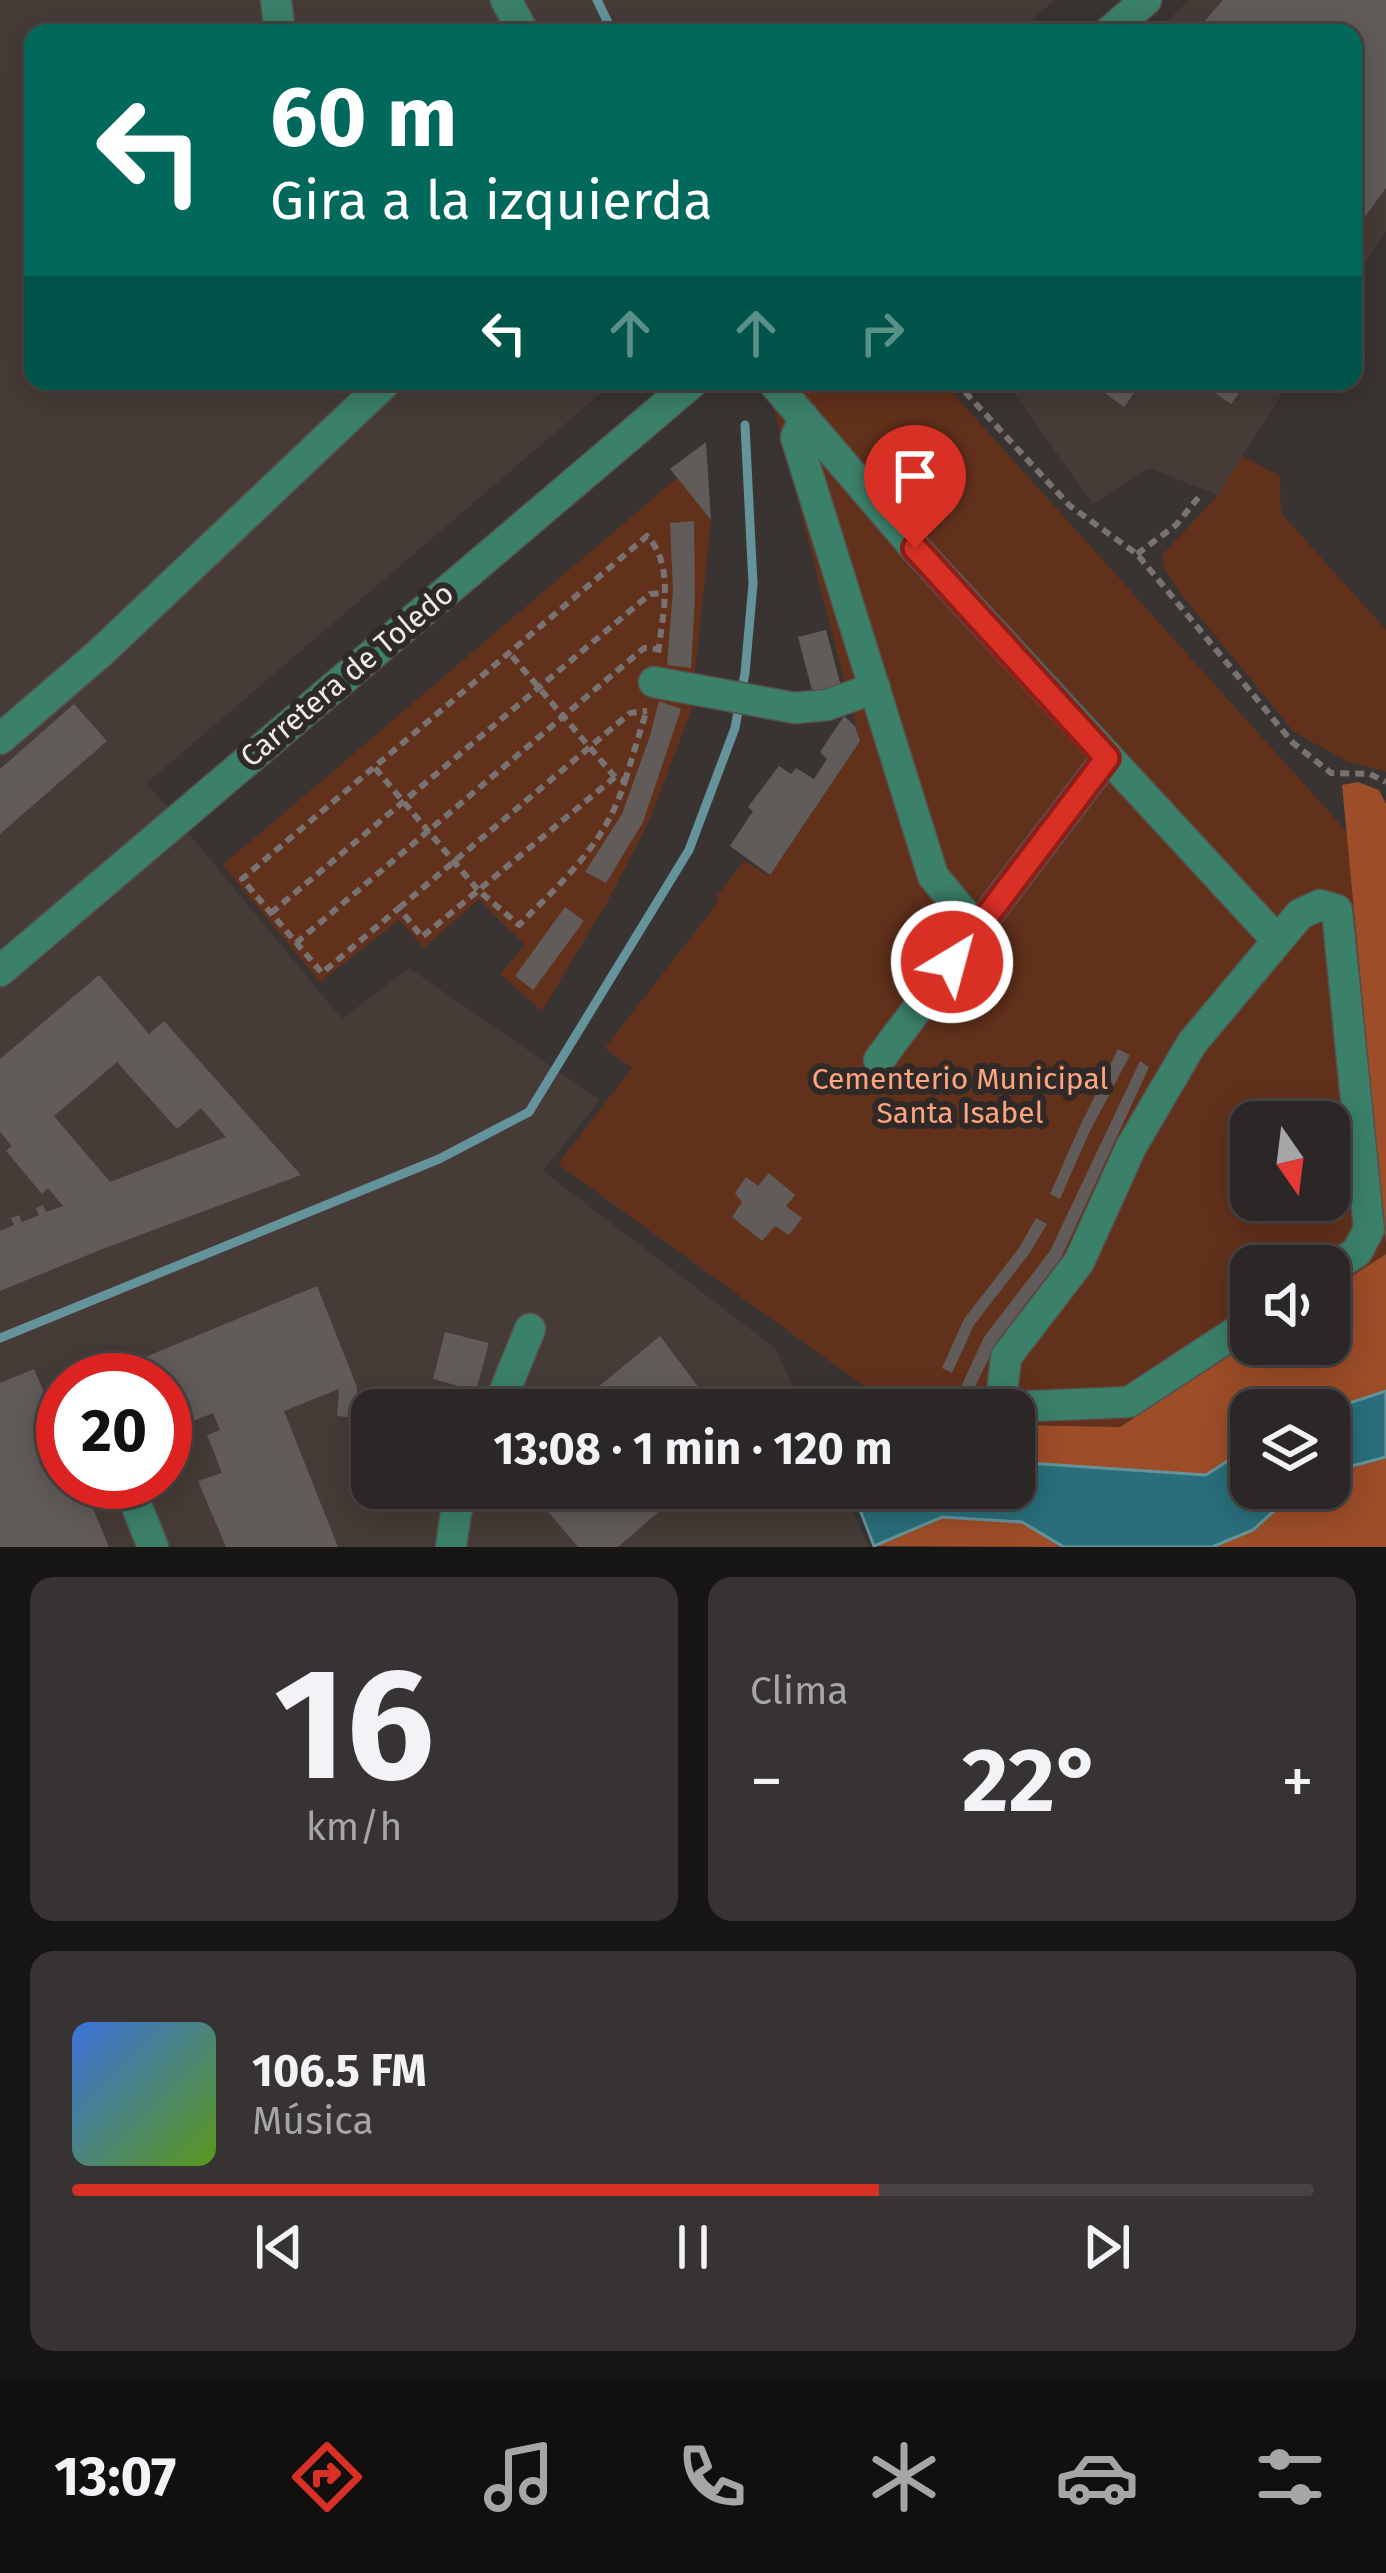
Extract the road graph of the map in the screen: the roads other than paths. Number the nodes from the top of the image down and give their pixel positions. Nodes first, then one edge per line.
1 (1147, 0) edge
2 (1119, 24) edge
3 (366, 390) edge
4 (683, 390) edge
5 (780, 390) edge
6 (804, 418) junction
7 (875, 688) junction
8 (651, 697) road end
9 (0, 739) edge
10 (1107, 758) junction
11 (977, 929) junction
12 (1276, 940) junction
13 (0, 971) edge
14 (878, 1060) dead end
15 (1350, 1256) edge
16 (530, 1329) dead end
17 (1230, 1336) edge
18 (506, 1389) edge
19 (138, 1509) edge
20 (457, 1509) edge
21 (153, 1547) edge
22 (451, 1547) edge

1 - 2 street
3 - 9 street
4 - 13 street, Carretera de Toledo
5 - 6 street
6 - 7 street
6 - 10 street
7 - 8 street
7 - 11 street
10 - 11 street
10 - 12 street
11 - 14 street
12 - 15 street
12 - 17 street
16 - 18 street
19 - 21 street
20 - 22 street

